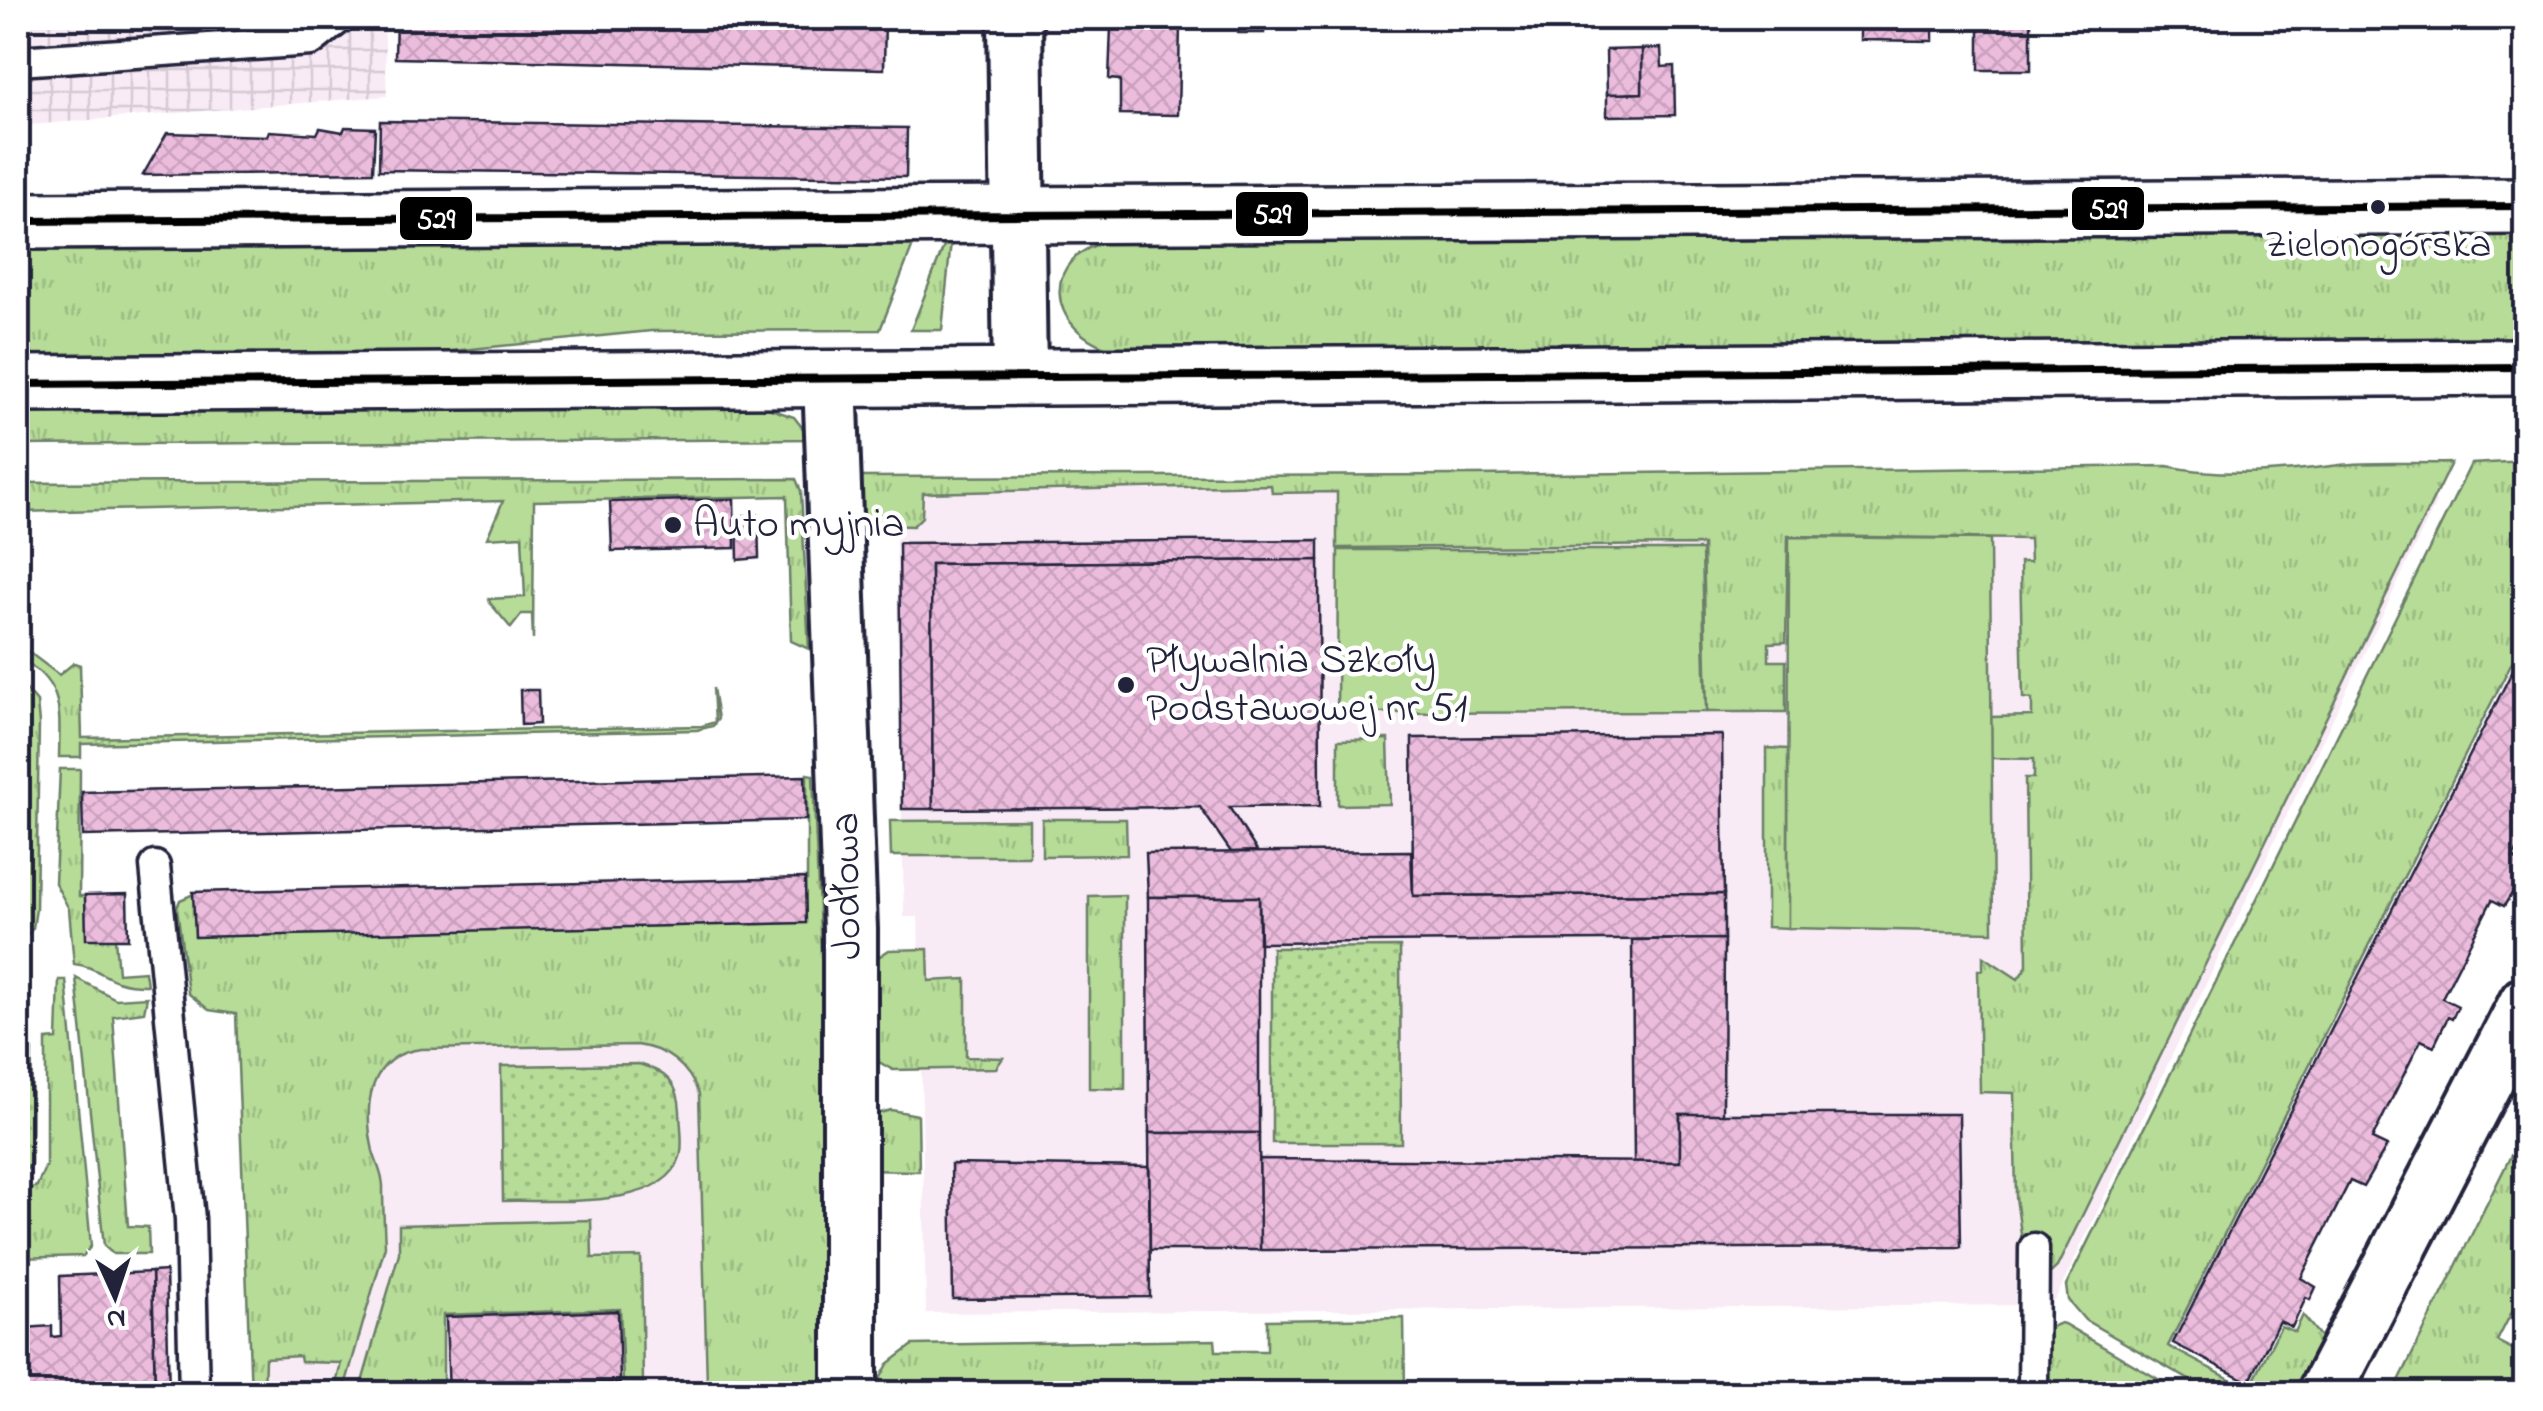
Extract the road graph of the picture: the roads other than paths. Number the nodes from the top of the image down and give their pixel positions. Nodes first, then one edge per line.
1 (340, 18) edge
2 (1015, 18) edge
3 (18, 60) edge
4 (2526, 206) edge
5 (1016, 215) junction
6 (18, 221) edge
7 (2526, 368) edge
8 (1020, 377) junction
9 (830, 378) junction
10 (18, 384) edge
11 (156, 866) dead end
12 (2526, 1003) edge
13 (2034, 1248) dead end
14 (194, 1394) edge
15 (850, 1394) edge
16 (2033, 1394) edge
17 (2324, 1394) edge

1 - 3 lane
2 - 5 street
4 - 5 street
5 - 6 street
5 - 8 street
7 - 8 street
8 - 9 street
9 - 10 street
9 - 15 street, Jodłowa
11 - 14 lane
12 - 17 street
13 - 16 lane

